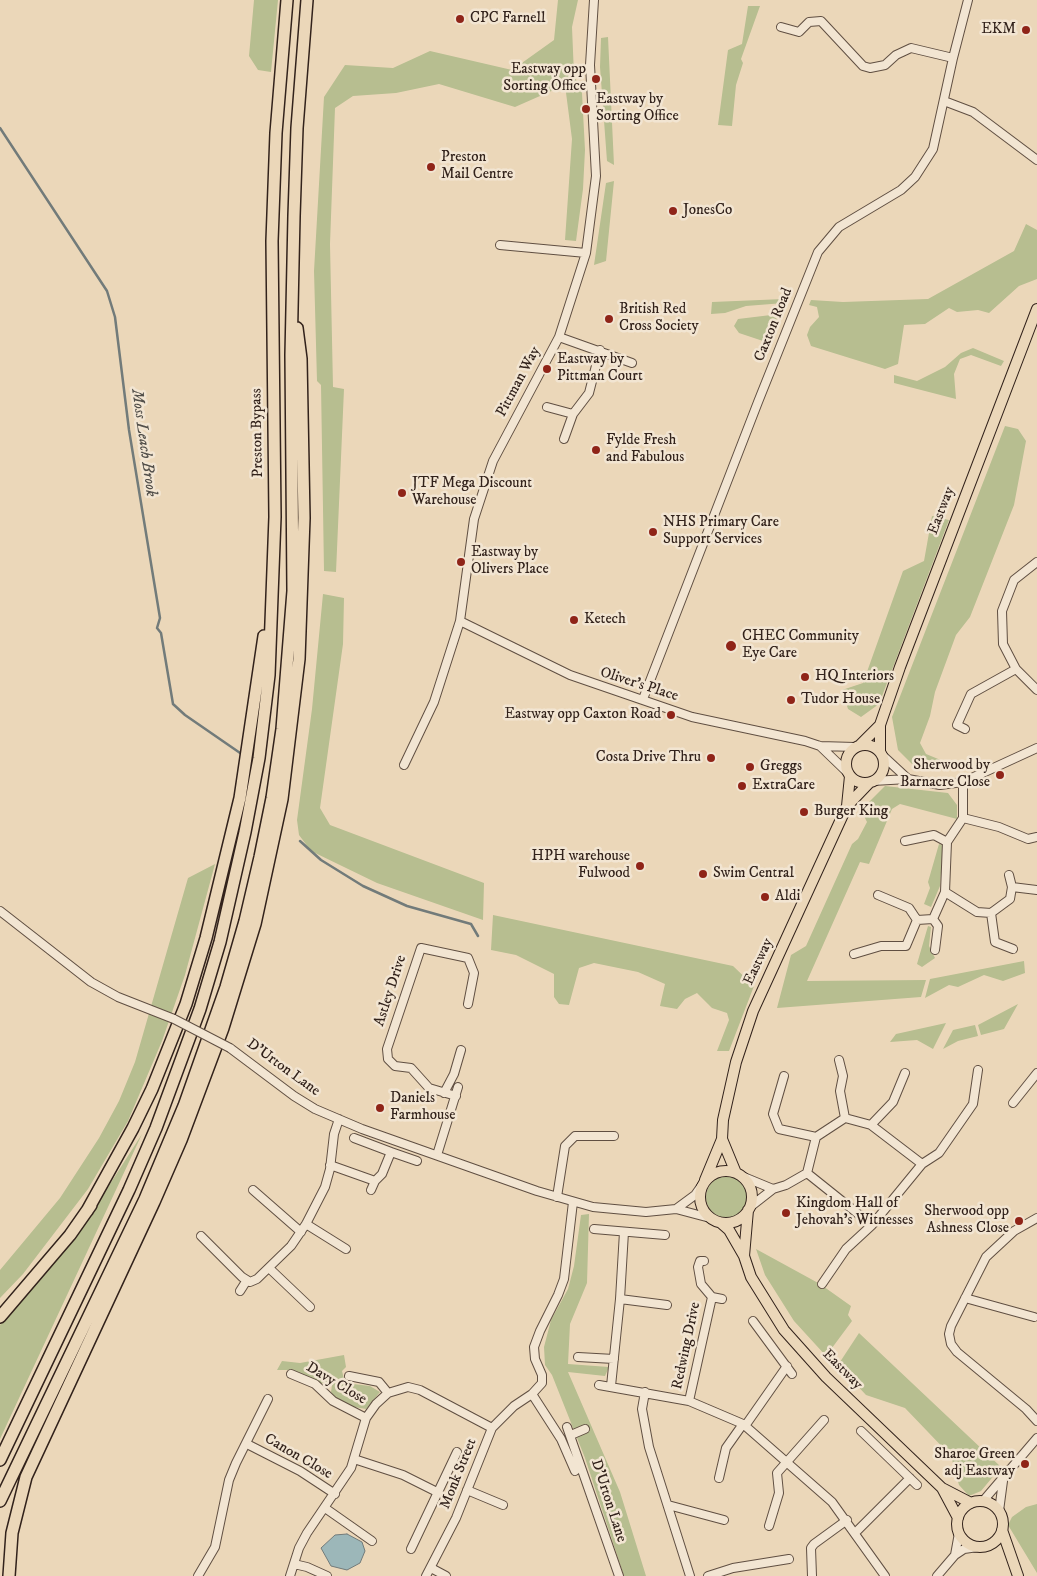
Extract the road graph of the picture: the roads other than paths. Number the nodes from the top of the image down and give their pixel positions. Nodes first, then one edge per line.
1 (287, 0) edge
2 (308, 0) edge
3 (594, 0) edge
4 (968, 0) edge
5 (781, 27) dead end
6 (953, 58) junction
7 (944, 101) junction
8 (1037, 160) edge
9 (500, 245) dead end
10 (586, 254) junction
11 (292, 286) junction
12 (1037, 309) edge
13 (559, 337) junction
14 (600, 350) junction
15 (632, 362) dead end
16 (547, 407) dead end
17 (573, 414) junction
18 (564, 438) dead end
19 (274, 550) junction
20 (1037, 562) edge
21 (460, 621) junction
22 (1016, 669) junction
23 (1037, 690) edge
24 (643, 699) junction
25 (880, 725) junction
26 (965, 729) dead end
27 (820, 746) junction
28 (858, 747) junction
29 (1037, 748) edge
30 (880, 753) junction
31 (404, 765) dead end
32 (848, 774) junction
33 (908, 780) junction
34 (871, 782) junction
35 (962, 782) junction
36 (847, 806) junction
37 (963, 818) junction
38 (1037, 837) edge
39 (905, 841) dead end
40 (948, 842) junction
41 (239, 864) junction
42 (1009, 875) dead end
43 (1012, 887) junction
44 (1037, 890) edge
45 (945, 892) junction
46 (878, 895) dead end
47 (0, 911) edge
48 (991, 913) junction
49 (933, 919) junction
50 (917, 920) junction
51 (1013, 949) dead end
52 (935, 950) dead end
53 (854, 954) dead end
54 (468, 1004) dead end
55 (461, 1050) dead end
56 (839, 1060) dead end
57 (978, 1070) dead end
58 (905, 1073) dead end
59 (1037, 1073) edge
60 (784, 1076) dead end
61 (458, 1087) dead end
62 (444, 1093) junction
63 (456, 1096) junction
64 (1013, 1103) dead end
65 (845, 1118) junction
66 (340, 1119) junction
67 (871, 1125) junction
68 (614, 1136) dead end
69 (816, 1137) junction
70 (354, 1138) dead end
71 (722, 1139) junction
72 (392, 1152) junction
73 (437, 1154) junction
74 (417, 1161) dead end
75 (922, 1164) junction
76 (330, 1165) junction
77 (807, 1173) junction
78 (740, 1175) junction
79 (375, 1181) junction
80 (704, 1183) junction
81 (773, 1189) junction
82 (253, 1190) dead end
83 (371, 1190) dead end
84 (557, 1198) junction
85 (573, 1202) junction
86 (676, 1208) junction
87 (749, 1208) junction
88 (87, 1211) junction
89 (710, 1218) junction
90 (1037, 1218) edge
91 (721, 1223) junction
92 (306, 1224) junction
93 (872, 1225) junction
94 (594, 1229) dead end
95 (301, 1232) junction
96 (624, 1232) junction
97 (665, 1235) dead end
98 (201, 1236) dead end
99 (346, 1249) dead end
100 (744, 1256) junction
101 (704, 1261) dead end
102 (269, 1268) junction
103 (246, 1280) junction
104 (822, 1284) dead end
105 (240, 1291) dead end
106 (712, 1298) junction
107 (965, 1298) junction
108 (620, 1299) junction
109 (722, 1299) dead end
110 (667, 1305) dead end
111 (310, 1307) dead end
112 (1035, 1316) edge
113 (0, 1317) edge
114 (753, 1321) dead end
115 (1037, 1326) edge
116 (578, 1357) dead end
117 (614, 1360) junction
118 (787, 1366) junction
119 (291, 1374) dead end
120 (792, 1374) dead end
121 (349, 1376) dead end
122 (599, 1384) dead end
123 (611, 1386) junction
124 (645, 1392) junction
125 (388, 1393) junction
126 (532, 1394) junction
127 (268, 1399) dead end
128 (689, 1401) junction
129 (366, 1418) junction
130 (824, 1420) dead end
131 (1037, 1422) edge
132 (744, 1425) junction
133 (567, 1426) dead end
134 (492, 1428) junction
135 (585, 1429) dead end
136 (861, 1432) dead end
137 (571, 1435) junction
138 (1037, 1438) edge
139 (247, 1444) junction
140 (457, 1452) dead end
141 (354, 1458) junction
142 (0, 1460) edge
143 (787, 1461) junction
144 (575, 1471) dead end
145 (719, 1478) dead end
146 (910, 1478) junction
147 (1004, 1479) junction
148 (916, 1485) dead end
149 (942, 1488) junction
150 (467, 1490) junction
151 (439, 1493) junction
152 (335, 1494) junction
153 (0, 1501) edge
154 (983, 1501) junction
155 (971, 1502) junction
156 (503, 1504) dead end
157 (668, 1505) junction
158 (325, 1508) junction
159 (999, 1511) junction
160 (958, 1518) junction
161 (724, 1520) dead end
162 (847, 1520) junction
163 (769, 1526) dead end
164 (1002, 1530) junction
165 (856, 1532) junction
166 (959, 1532) junction
167 (372, 1541) dead end
168 (990, 1545) junction
169 (978, 1547) junction
170 (410, 1549) dead end
171 (955, 1555) junction
172 (789, 1559) dead end
173 (1012, 1563) junction
174 (294, 1564) junction
175 (431, 1568) junction
176 (202, 1575) edge
177 (9, 1576) edge
178 (290, 1576) edge
179 (327, 1576) edge
180 (426, 1576) edge
181 (446, 1576) edge
182 (619, 1576) edge
183 (690, 1576) edge
184 (708, 1576) edge
185 (812, 1576) edge
186 (885, 1576) edge
187 (937, 1576) edge
188 (1018, 1576) edge

1 - 19 highway, Preston Bypass
2 - 11 highway
3 - 10 street, Pittman Way
4 - 6 street, Caxton Road
5 - 6 street
6 - 7 street, Caxton Road
7 - 8 street
7 - 24 street, Caxton Road
9 - 10 street
10 - 13 street, Pittman Way
11 - 153 highway
11 - 177 highway
12 - 25 main road, Eastway
13 - 14 street
13 - 21 street, Pittman Way
14 - 15 street
14 - 17 street
16 - 17 street
17 - 18 street
19 - 41 highway, Preston Bypass
19 - 88 highway
20 - 22 street
21 - 24 street, Oliver's Place
21 - 31 street, Pittman Way
22 - 23 street
22 - 26 street
24 - 27 street, Oliver's Place
25 - 28 main road, Eastway
25 - 30 main road, Eastway
27 - 28 street, Oliver's Place
27 - 32 street
28 - 30 main road
28 - 32 main road
29 - 35 street
30 - 33 street
30 - 34 main road
32 - 34 main road
32 - 36 main road, Eastway
33 - 34 street
33 - 35 street
34 - 36 main road, Eastway
35 - 37 street
36 - 71 main road, Eastway
37 - 38 street
37 - 40 street
39 - 40 street
40 - 45 street
41 - 88 highway
41 - 142 highway
42 - 43 street
43 - 44 street
43 - 48 street
45 - 48 street
45 - 49 street
46 - 50 street
47 - 66 street, D'Urton Lane, bridge
48 - 51 street
49 - 50 street
49 - 52 street
50 - 53 street
54 - 62 street, Astley Drive
55 - 62 street
56 - 65 street
57 - 75 street
58 - 67 street
59 - 64 street
60 - 69 street
61 - 63 street
62 - 63 street, Astley Drive
63 - 73 street
65 - 67 street
65 - 69 street
66 - 73 street, D'Urton Lane
66 - 76 street
67 - 75 street
68 - 84 street
69 - 77 street
70 - 72 street
71 - 78 main road, Eastway
71 - 80 main road, Eastway
72 - 74 street
72 - 79 street
73 - 84 street, D'Urton Lane
75 - 93 street
76 - 79 street
76 - 92 street
77 - 81 street
77 - 93 street
78 - 80 main road
78 - 81 street
78 - 87 main road
79 - 83 street
80 - 86 street, D'Urton Lane
80 - 89 main road
81 - 87 street
82 - 95 street
84 - 85 street, D'Urton Lane
85 - 86 street, D'Urton Lane
85 - 126 street, Monk Street
86 - 89 street, D'Urton Lane
87 - 91 main road
87 - 100 main road, Eastway
88 - 113 highway
89 - 91 main road
90 - 107 street
91 - 100 main road, Eastway
92 - 95 street
92 - 99 street
93 - 104 street
94 - 96 street
95 - 102 street
96 - 97 street
96 - 108 street
98 - 103 street
100 - 149 main road, Eastway
101 - 106 street, Redwing Drive
102 - 103 street
102 - 111 street
103 - 105 street
106 - 109 street, Redwing Drive
106 - 128 street, Redwing Drive
107 - 112 street
107 - 131 street
108 - 110 street, Redwing Drive
108 - 117 street
112 - 115 street
114 - 118 street
116 - 117 street
117 - 123 street
118 - 120 street
118 - 132 street
119 - 129 street, Davy Close
121 - 125 street
122 - 123 street, Redwing Drive
123 - 124 street, Redwing Drive
124 - 128 street, Redwing Drive
124 - 157 street
125 - 129 street
125 - 134 street
126 - 134 street, Monk Street
126 - 144 street
127 - 139 street, Canon Close
128 - 132 street, Redwing Drive
129 - 141 street
130 - 143 street
132 - 143 street, Redwing Drive
132 - 145 street
133 - 137 street, D'Urton Lane
134 - 150 street, Monk Street
135 - 137 street
136 - 146 street
137 - 182 street, D'Urton Lane
138 - 147 street
139 - 152 street, Canon Close
139 - 176 street, Canon Close
140 - 151 street
141 - 151 street
141 - 152 street
143 - 162 street, Redwing Drive
143 - 163 street
146 - 148 street
146 - 165 street
147 - 154 street
147 - 159 street
149 - 155 main road, Eastway
149 - 160 main road, Eastway
150 - 156 street
150 - 175 street, Monk Street
151 - 170 street
152 - 158 street
154 - 155 main road
154 - 159 main road
155 - 160 main road
157 - 161 street
157 - 183 street
158 - 167 street
158 - 174 street
159 - 164 main road
160 - 166 main road, Eastway
162 - 165 street, Redwing Drive
162 - 185 street
164 - 168 main road
164 - 173 main road
165 - 186 street, Redwing Drive
166 - 169 main road
166 - 171 street
168 - 169 main road
168 - 173 main road
169 - 171 street
171 - 187 street
172 - 184 street
173 - 188 main road
174 - 178 street
174 - 179 street
175 - 180 street, Monk Street
175 - 181 street

